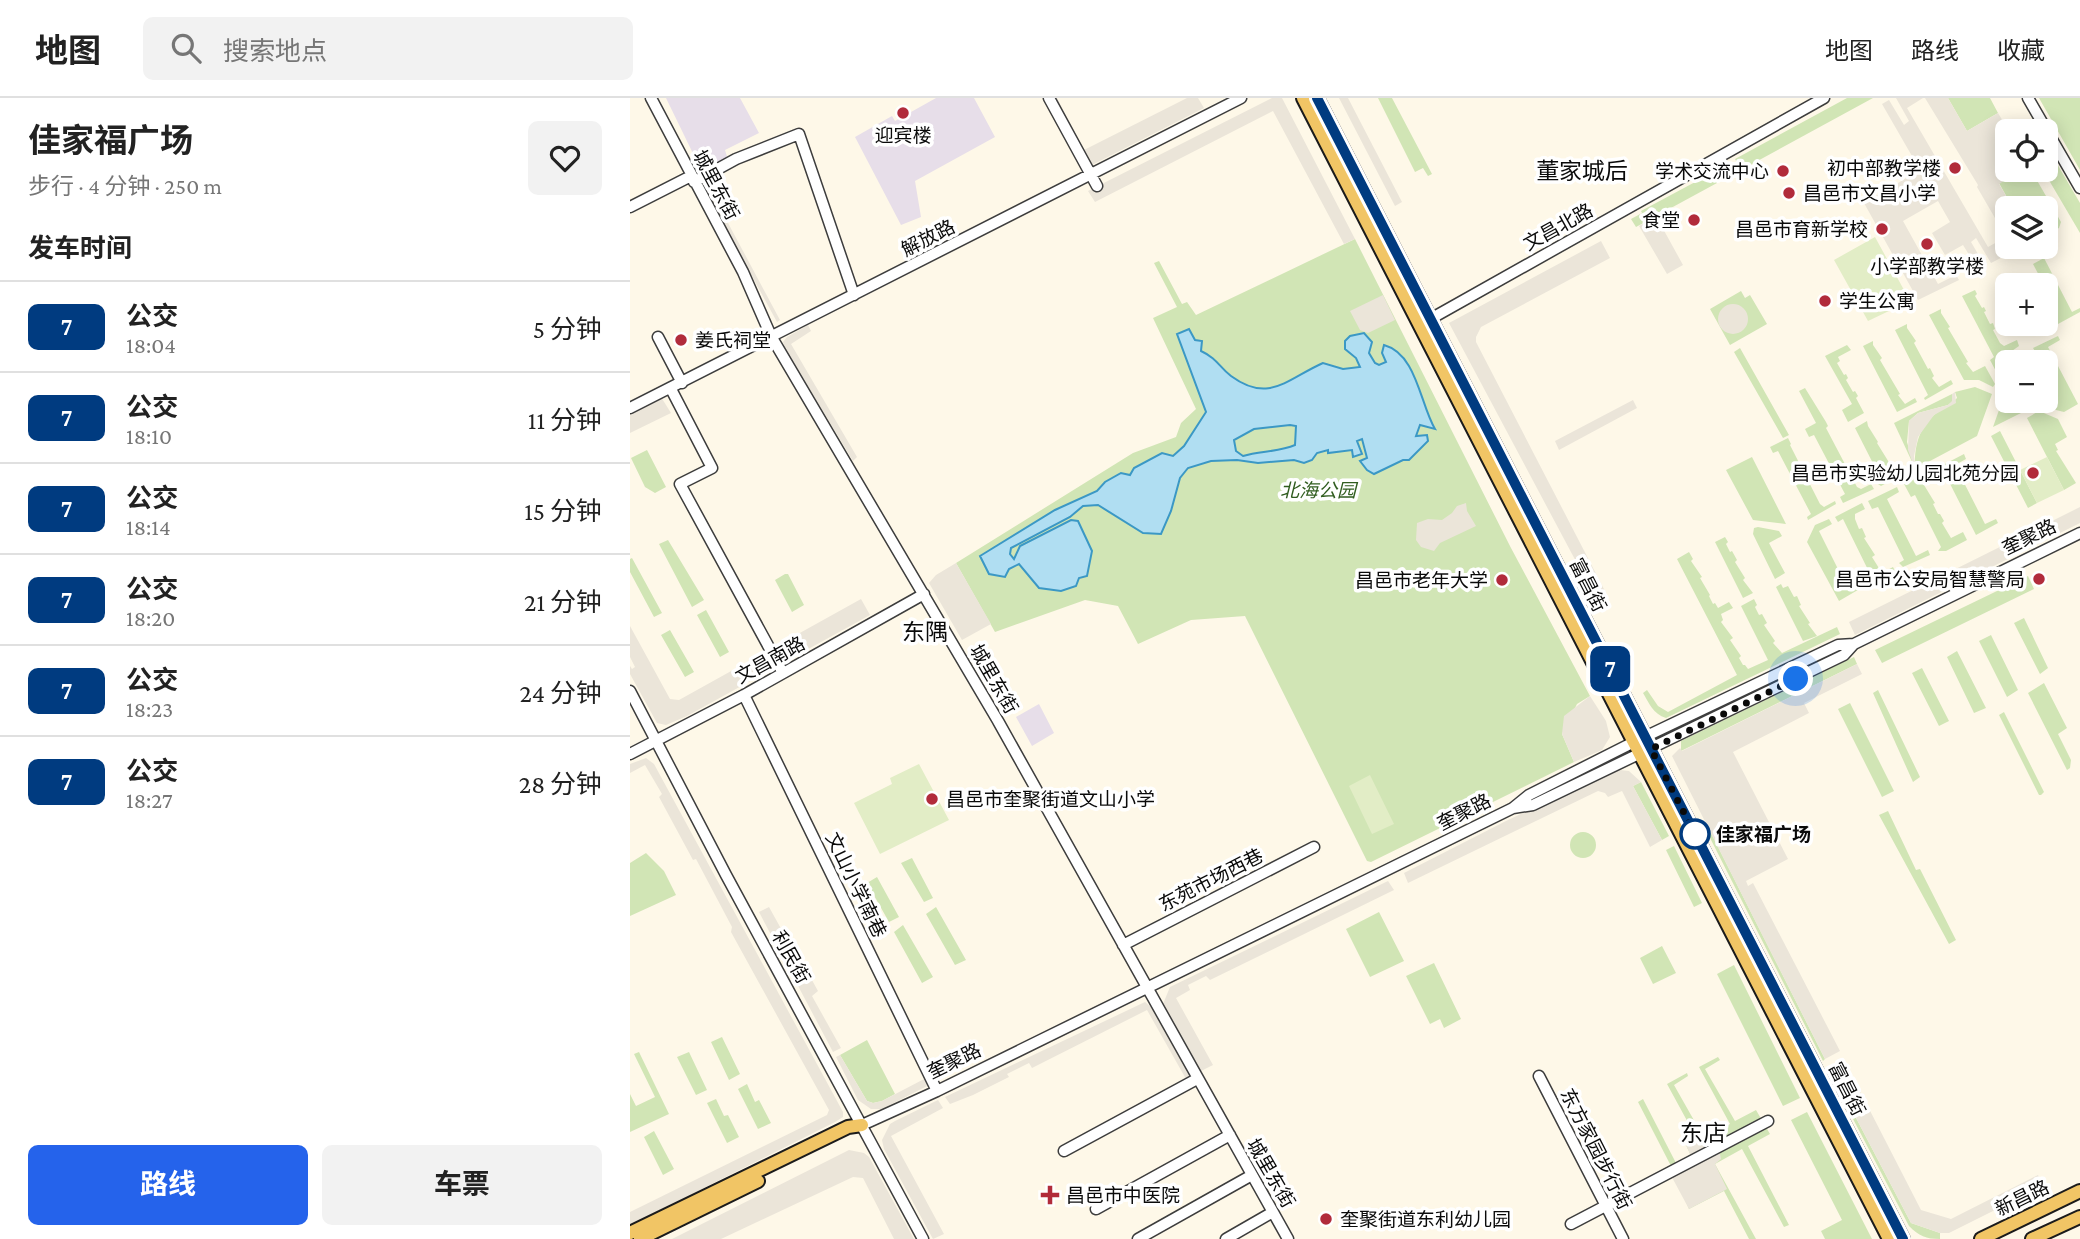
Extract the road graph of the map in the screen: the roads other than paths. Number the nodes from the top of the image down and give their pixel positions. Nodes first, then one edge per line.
1 (651, 98) edge
2 (1049, 98) edge
3 (1241, 98) edge
4 (1303, 98) edge
5 (1317, 98) edge
6 (1824, 98) edge
7 (2028, 98) edge
8 (1089, 175) junction
9 (692, 179) junction
10 (1097, 186) dead end
11 (2080, 188) edge
12 (630, 207) edge
13 (854, 295) junction
14 (1425, 322) junction
15 (771, 336) junction
16 (658, 337) dead end
17 (682, 383) junction
18 (671, 388) junction
19 (630, 408) edge
20 (2080, 533) edge
21 (924, 594) junction
22 (783, 673) junction
23 (630, 691) edge
24 (744, 695) junction
25 (656, 740) junction
26 (1642, 745) junction
27 (630, 754) edge
28 (1314, 847) dead end
29 (1123, 945) junction
30 (1147, 988) junction
31 (1539, 1076) dead end
32 (1197, 1079) junction
33 (937, 1091) junction
34 (1768, 1121) dead end
35 (862, 1125) junction
36 (1230, 1135) junction
37 (1064, 1151) dead end
38 (1252, 1175) junction
39 (2080, 1191) edge
40 (1607, 1207) junction
41 (1096, 1209) dead end
42 (1273, 1212) junction
43 (2080, 1217) edge
44 (1571, 1224) dead end
45 (630, 1233) edge
46 (640, 1239) edge
47 (923, 1239) edge
48 (1138, 1239) edge
49 (1226, 1239) edge
50 (1288, 1239) edge
51 (1623, 1239) edge
52 (1889, 1239) edge
53 (1903, 1239) edge
54 (1981, 1239) edge
55 (2032, 1239) edge

1 - 9 street, 城里东街
2 - 8 street
3 - 8 street, 解放路
4 - 14 main road, 富昌街
5 - 14 main road, 富昌街
6 - 14 street, 文昌北路
7 - 11 street
8 - 10 street
8 - 13 street, 解放路
9 - 12 street
9 - 13 street
9 - 15 street, 城里东街
13 - 15 street, 解放路
14 - 26 main road, 富昌街
15 - 17 street, 解放路
15 - 21 street, 城里东街
16 - 17 street
17 - 18 street, 解放路
18 - 19 street, 解放路
18 - 22 street
20 - 26 street, 奎聚路
21 - 22 street, 文昌南路
21 - 29 street, 城里东街
22 - 24 street, 文昌南路
23 - 25 street, 利民街
24 - 25 street, 文昌南路
24 - 33 street, 文山小学南巷
25 - 27 street, 文昌南路
25 - 35 street, 利民街
26 - 30 street, 奎聚路
26 - 52 main road, 富昌街
26 - 53 main road, 富昌街
28 - 29 street, 东苑市场西巷
29 - 30 street, 城里东街
30 - 32 street, 城里东街
30 - 33 street, 奎聚路
31 - 40 street, 东方家园步行街
32 - 36 street, 城里东街
32 - 37 street
33 - 35 street, 奎聚路
34 - 40 street
35 - 45 main road, 奎聚路
35 - 46 main road, 奎聚路
35 - 47 street, 利民街
36 - 38 street, 城里东街
36 - 41 street
38 - 42 street, 城里东街
38 - 48 street
39 - 54 main road, 新昌路
40 - 44 street
40 - 51 street, 东方家园步行街
42 - 49 street
42 - 50 street, 城里东街
43 - 55 main road

